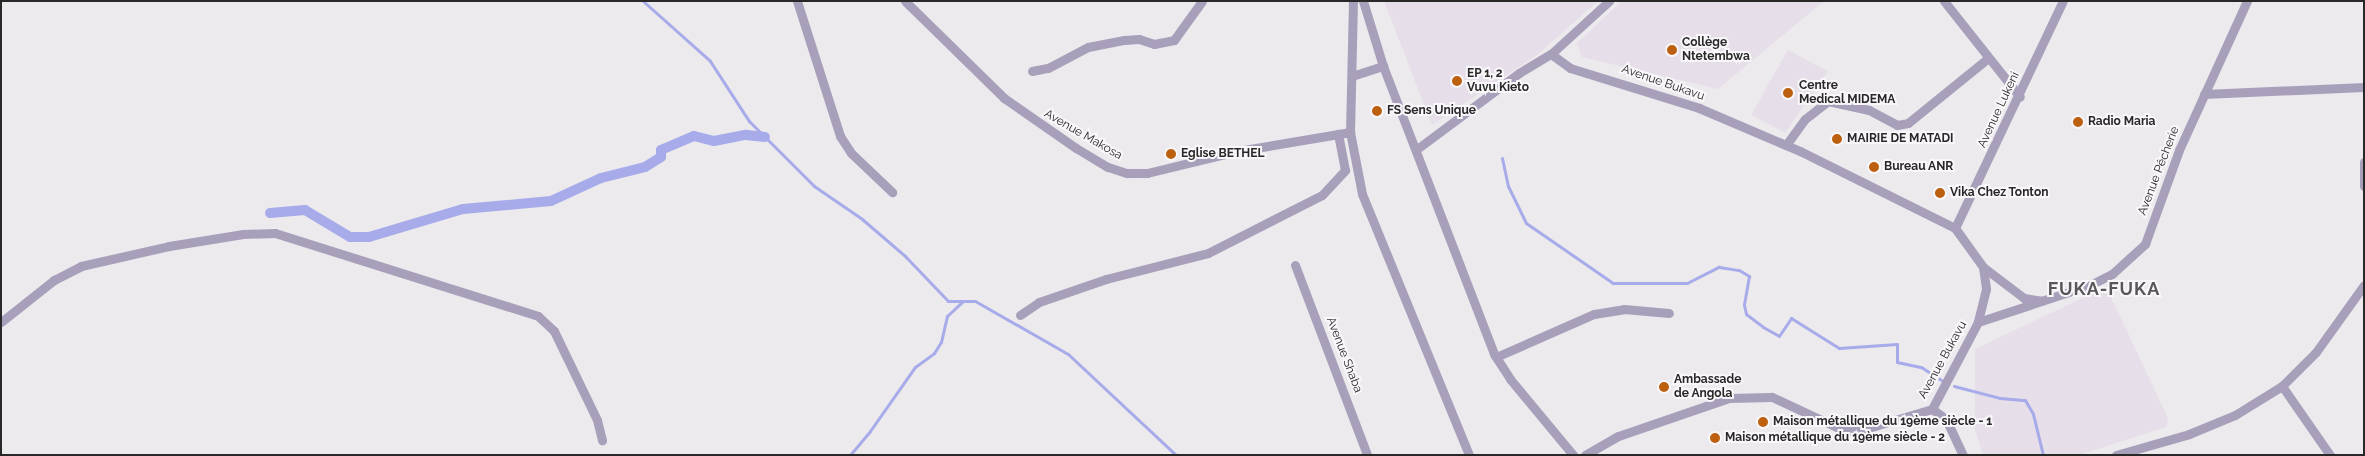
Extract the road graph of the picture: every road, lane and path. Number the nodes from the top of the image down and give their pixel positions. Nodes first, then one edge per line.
1 (797, 1) edge
2 (905, 1) edge
3 (1202, 1) edge
4 (1354, 1) edge
5 (1363, 1) edge
6 (1609, 1) edge
7 (1944, 1) edge
8 (2062, 1) edge
9 (2247, 1) edge
10 (1551, 54) junction
11 (1987, 59) junction
12 (1383, 66) junction
13 (1032, 71) dead end
14 (1352, 76) junction
15 (2364, 87) edge
16 (2204, 94) junction
17 (2020, 97) junction
18 (1350, 132) junction
19 (1338, 134) junction
20 (1786, 145) junction
21 (1417, 149) junction
22 (2364, 162) edge
23 (2364, 186) edge
24 (892, 192) dead end
25 (1955, 228) junction
26 (1295, 265) dead end
27 (1984, 267) junction
28 (2364, 285) edge
29 (2045, 301) junction
30 (1669, 313) dead end
31 (1020, 315) dead end
32 (1, 322) edge
33 (1978, 322) junction
34 (1496, 357) junction
35 (2282, 386) junction
36 (1932, 409) junction
37 (602, 440) dead end
38 (1367, 455) edge
39 (1469, 455) edge
40 (1573, 455) edge
41 (1585, 455) edge
42 (1963, 455) edge
43 (2116, 455) edge
44 (2330, 455) edge

1 - 24 street
2 - 19 street, Avenue Makosa
3 - 13 street
4 - 14 street
5 - 12 street
6 - 10 street
7 - 11 street
8 - 17 street, Avenue Lukeni
9 - 16 street, Avenue Pêcherie
10 - 20 street, Avenue Bukavu
10 - 21 street
11 - 17 street
11 - 20 street
12 - 14 street
12 - 21 street
14 - 18 street
15 - 16 street
16 - 29 street, Avenue Pêcherie
17 - 25 street, Avenue Lukeni
18 - 19 street, Avenue Makosa
18 - 39 street
19 - 31 street
20 - 25 street, Avenue Bukavu
21 - 34 street
22 - 23 street
25 - 27 street, Avenue Bukavu
26 - 38 street, Avenue Shaba
27 - 29 street
27 - 33 street, Avenue Bukavu
28 - 35 street
29 - 33 street, Avenue Pêcherie
30 - 34 street
32 - 37 street
33 - 36 street, Avenue Bukavu
34 - 40 street
35 - 43 street
35 - 44 street
36 - 41 street, Avenue Bukavu
36 - 42 street

